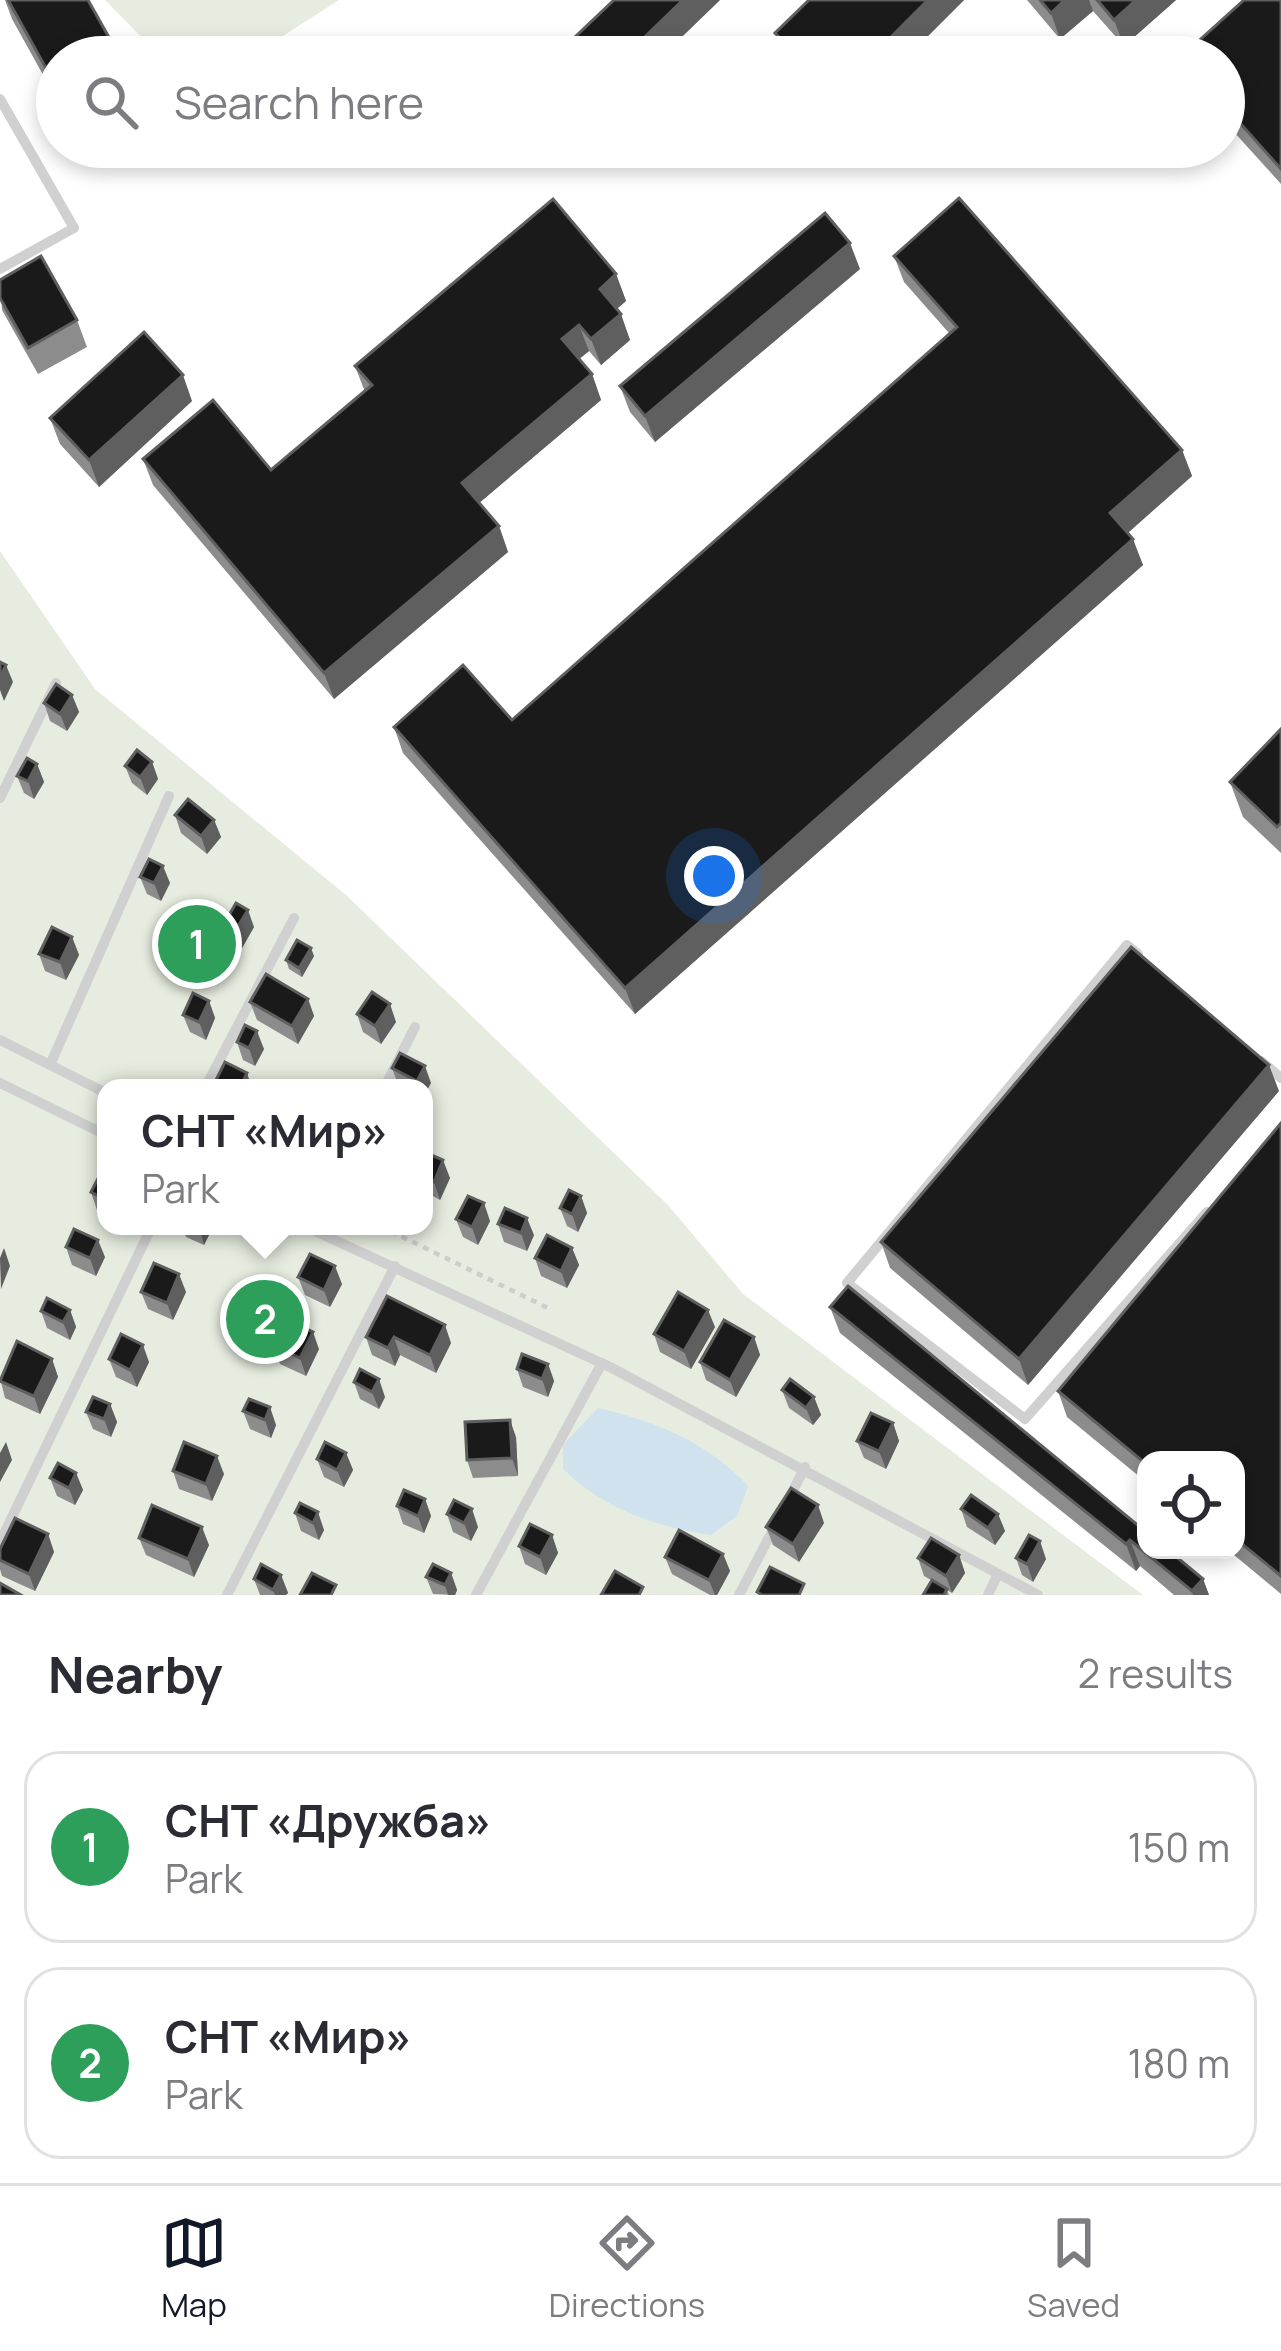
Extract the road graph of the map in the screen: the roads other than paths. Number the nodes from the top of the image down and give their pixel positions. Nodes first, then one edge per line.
1 (0, 99) edge
2 (36, 162) edge
3 (40, 168) edge
4 (0, 269) edge
5 (56, 683) edge
6 (170, 796) dead end
7 (0, 798) edge
8 (294, 918) dead end
9 (1144, 960) edge
10 (416, 1027) dead end
11 (0, 1040) edge
12 (1247, 1048) edge
13 (50, 1065) junction
14 (1281, 1078) edge
15 (210, 1079) edge
16 (389, 1079) edge
17 (0, 1083) edge
18 (97, 1088) edge
19 (97, 1131) edge
20 (1221, 1196) edge
21 (148, 1235) edge
22 (324, 1235) edge
23 (395, 1266) junction
24 (602, 1363) junction
25 (805, 1468) junction
26 (0, 1542) edge
27 (998, 1574) junction
28 (227, 1595) edge
29 (476, 1595) edge
30 (739, 1595) edge
31 (988, 1595) edge
32 (1038, 1595) edge

1 - 2 lane
3 - 4 lane
5 - 7 lane
6 - 13 lane
8 - 15 lane
9 - 20 lane
10 - 16 lane
11 - 13 lane
12 - 14 lane
13 - 18 lane
17 - 19 lane
21 - 26 lane
22 - 23 lane
23 - 24 lane
23 - 28 lane
24 - 25 lane
24 - 29 lane
25 - 27 lane
25 - 30 lane
27 - 31 lane
27 - 32 lane

